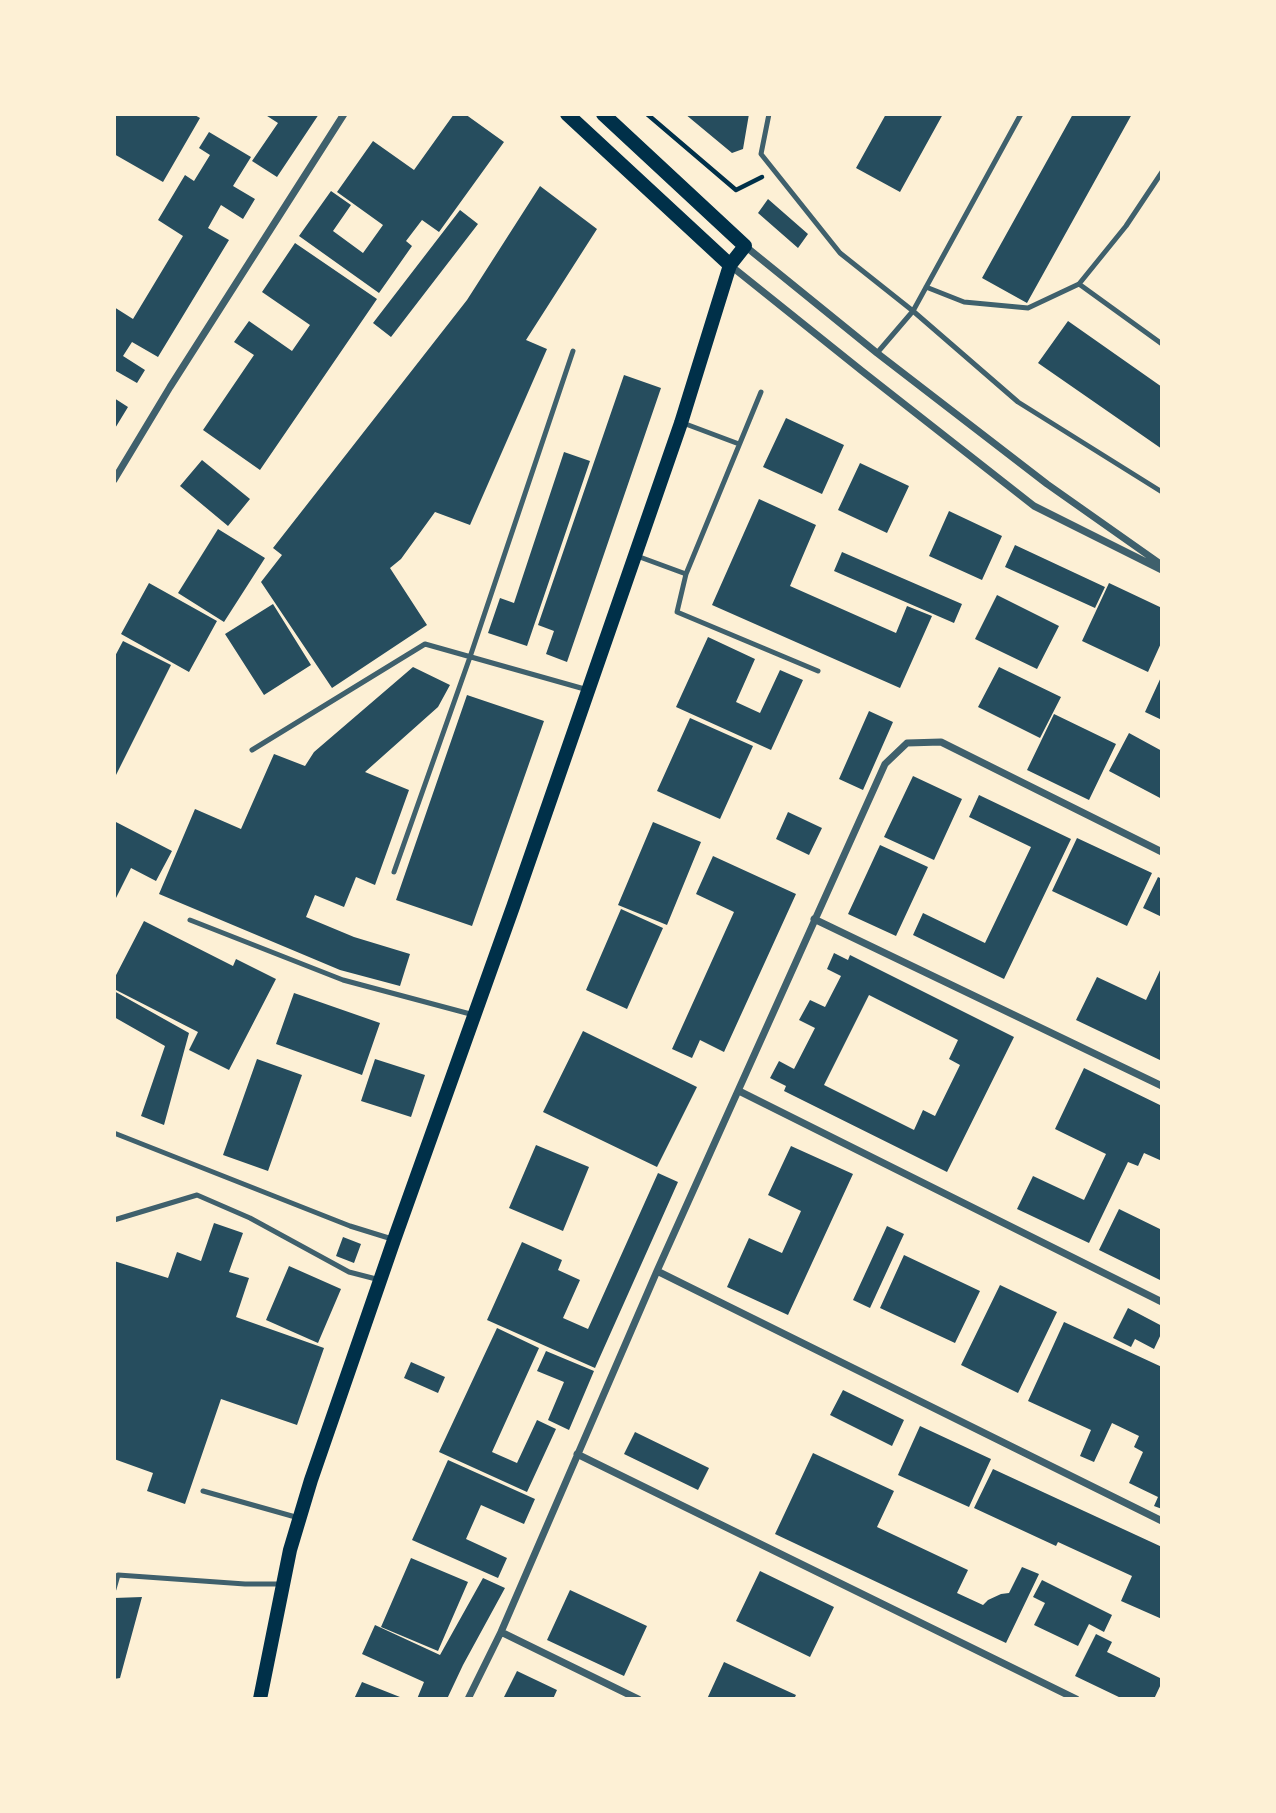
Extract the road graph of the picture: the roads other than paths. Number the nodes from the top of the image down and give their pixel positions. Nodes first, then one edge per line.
1 (344, 114) edge
2 (566, 114) edge
3 (603, 114) edge
4 (769, 114) edge
5 (1021, 114) edge
6 (1162, 172) edge
7 (745, 246) junction
8 (730, 265) junction
9 (1079, 284) junction
10 (926, 287) junction
11 (913, 311) junction
12 (1162, 344) edge
13 (573, 351) dead end
14 (877, 353) junction
15 (761, 392) dead end
16 (681, 423) junction
17 (739, 444) junction
18 (114, 480) edge
19 (1162, 492) edge
20 (634, 555) junction
21 (1162, 567) edge
22 (686, 574) junction
23 (470, 657) junction
24 (818, 671) dead end
25 (588, 690) junction
26 (252, 750) dead end
27 (1162, 852) edge
28 (394, 872) dead end
29 (814, 919) junction
30 (190, 920) dead end
31 (474, 1015) junction
32 (1162, 1086) edge
33 (739, 1091) junction
34 (114, 1133) edge
35 (114, 1220) edge
36 (394, 1240) junction
37 (657, 1271) junction
38 (380, 1280) junction
39 (1162, 1302) edge
40 (577, 1454) junction
41 (204, 1491) dead end
42 (299, 1518) junction
43 (1162, 1521) edge
44 (282, 1584) junction
45 (114, 1589) edge
46 (501, 1632) junction
47 (260, 1699) edge
48 (468, 1699) edge
49 (638, 1699) edge
50 (1076, 1699) edge

1 - 18 street
2 - 8 main road
3 - 7 main road
4 - 11 lane
5 - 10 lane
6 - 9 lane
7 - 8 main road
7 - 14 street
8 - 16 main road
8 - 21 street
9 - 10 lane
9 - 12 lane
10 - 11 lane
11 - 14 lane
11 - 19 lane
13 - 23 lane
14 - 21 street
15 - 17 lane
16 - 17 lane
16 - 20 main road
17 - 22 lane
20 - 22 lane
20 - 25 main road
22 - 24 lane
23 - 25 lane
23 - 26 lane
23 - 28 lane
25 - 31 main road
27 - 29 street
29 - 32 street
29 - 33 street
30 - 31 lane
31 - 36 main road
33 - 37 street
33 - 39 street
34 - 36 lane
35 - 38 lane
36 - 38 main road
37 - 40 street
37 - 43 street
38 - 42 main road
40 - 46 street
40 - 50 street
41 - 42 lane
42 - 44 main road
44 - 45 lane
44 - 47 main road
46 - 48 street
46 - 49 street

